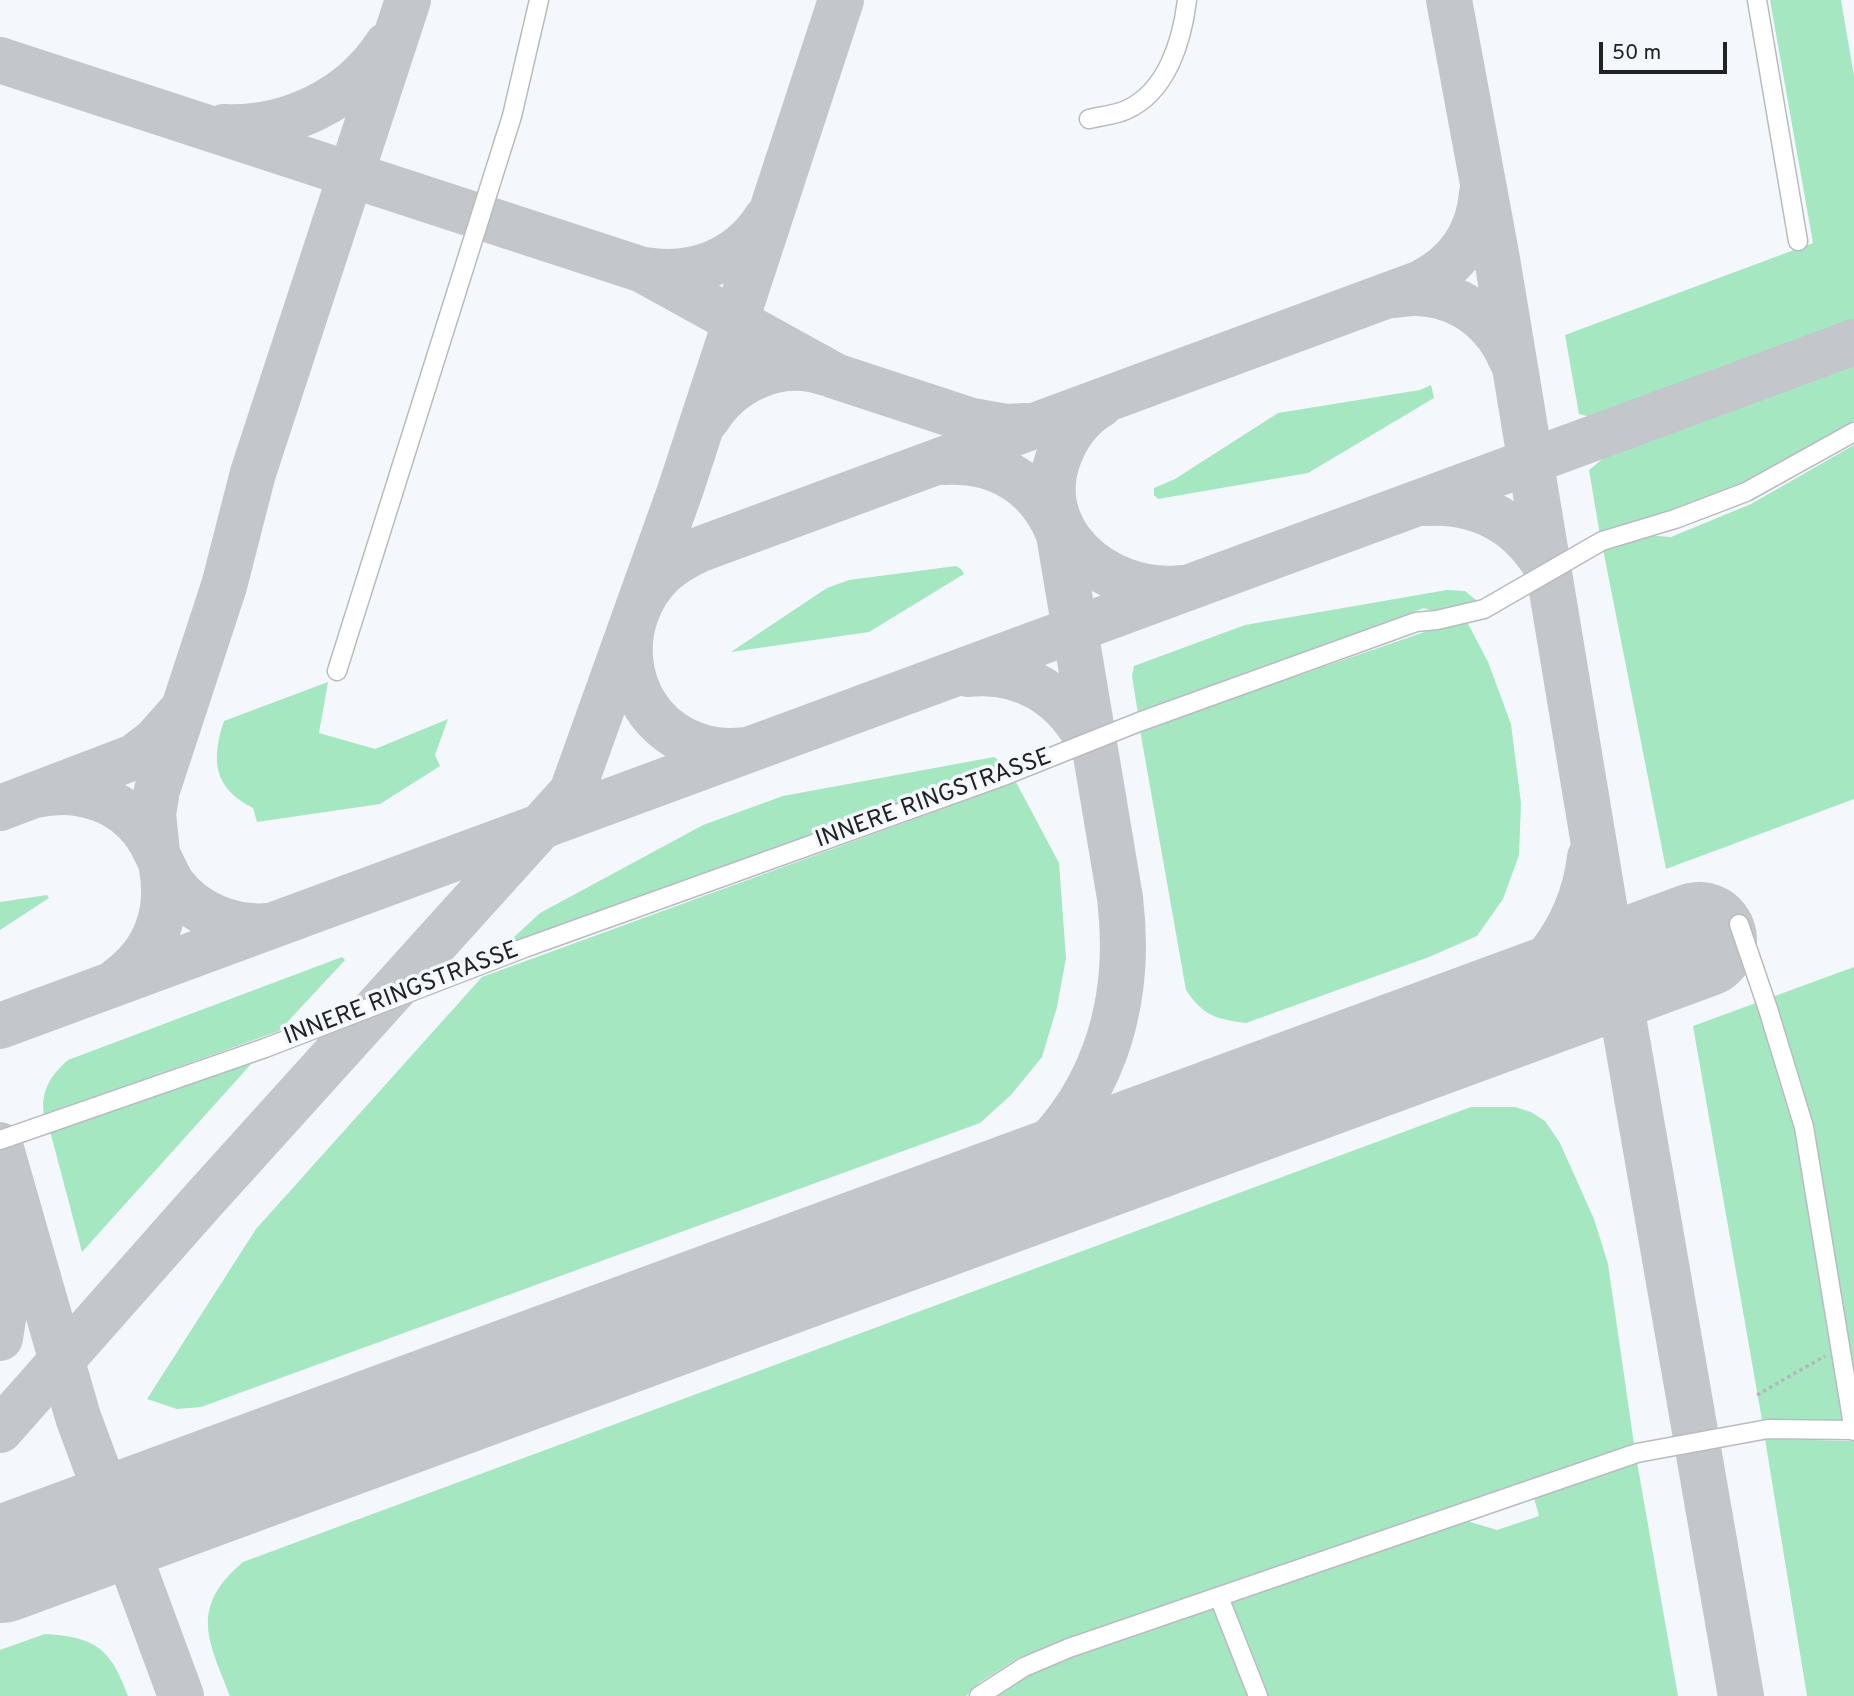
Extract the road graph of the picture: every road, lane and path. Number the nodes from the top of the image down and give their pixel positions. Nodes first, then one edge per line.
1 (539, 0) edge
2 (1187, 0) edge
3 (1757, 0) edge
4 (1089, 118) dead end
5 (1798, 242) dead end
6 (1854, 432) edge
7 (337, 671) dead end
8 (1739, 924) dead end
9 (0, 1140) edge
10 (1840, 1347) junction
11 (1757, 1395) dead end
12 (1854, 1431) edge
13 (1219, 1597) junction
14 (979, 1696) edge
15 (1258, 1696) edge

1 - 7 lane
2 - 4 lane
3 - 5 lane
6 - 9 lane, INNERE RINGSTRASSE
8 - 10 lane
10 - 11 path
10 - 12 lane
12 - 13 lane
13 - 14 lane
13 - 15 lane

